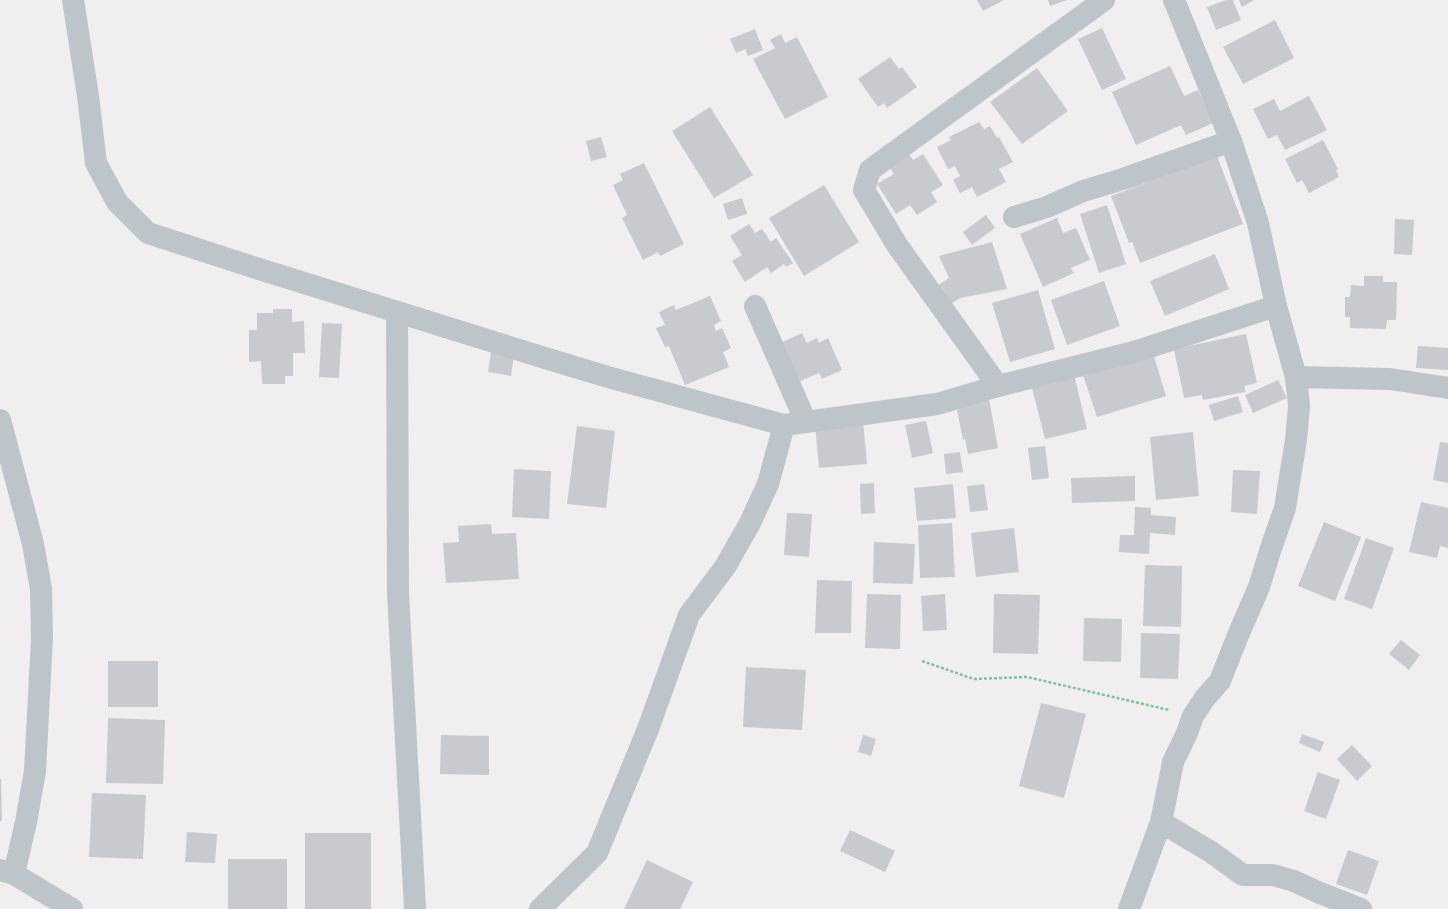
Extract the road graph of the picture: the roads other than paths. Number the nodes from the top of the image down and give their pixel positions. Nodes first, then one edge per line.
1 (73, 0) edge
2 (1104, 0) edge
3 (1174, 0) edge
4 (1231, 141) junction
5 (1014, 217) dead end
6 (755, 306) dead end
7 (1276, 306) junction
8 (397, 312) junction
9 (1296, 377) junction
10 (998, 386) junction
11 (1448, 388) edge
12 (0, 420) edge
13 (795, 423) junction
14 (1161, 822) junction
15 (7, 872) edge
16 (72, 909) edge
17 (415, 909) edge
18 (540, 909) edge
19 (1129, 909) edge
20 (1361, 909) edge

1 - 8 street
2 - 10 street
3 - 4 street
4 - 5 street
4 - 7 street
6 - 13 street
7 - 9 street
7 - 10 street
8 - 13 street
8 - 17 street
9 - 11 street
9 - 14 street
10 - 13 street
12 - 15 street
13 - 18 street
14 - 19 street
14 - 20 street
15 - 16 street

